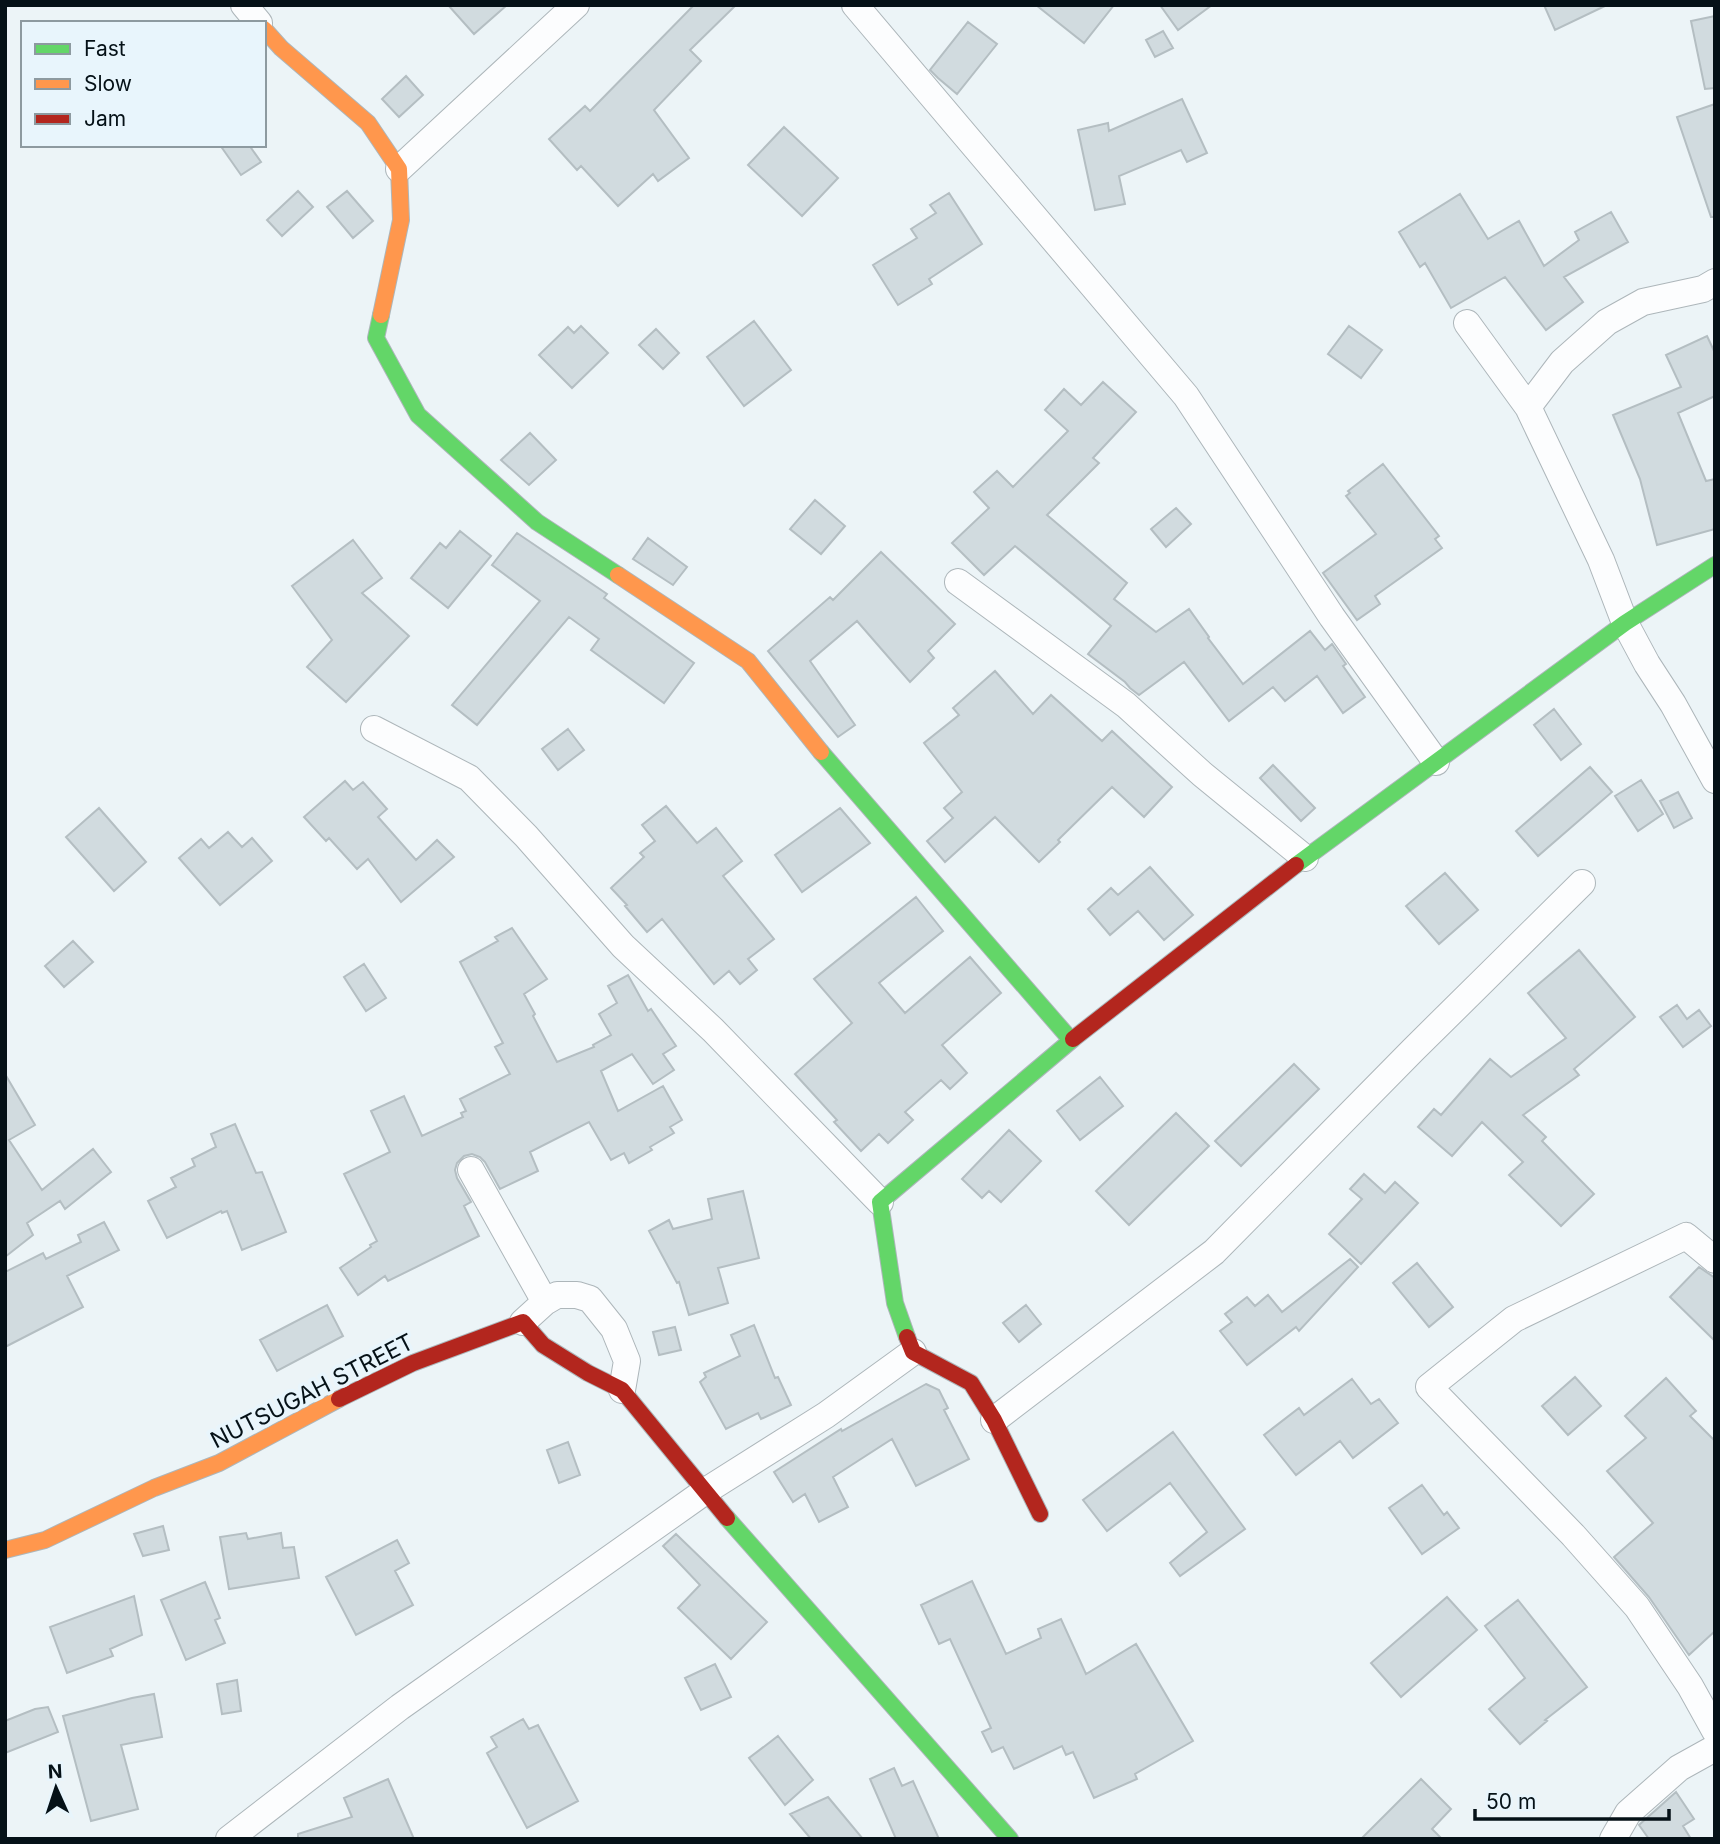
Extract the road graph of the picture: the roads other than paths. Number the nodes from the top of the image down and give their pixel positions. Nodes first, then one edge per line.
1 (244, 5) edge
2 (576, 5) edge
3 (855, 5) edge
4 (257, 21) edge
5 (266, 31) edge
6 (399, 169) junction
7 (1715, 282) edge
8 (1467, 323) dead end
9 (1528, 407) junction
10 (1715, 565) edge
11 (958, 582) dead end
12 (1625, 623) junction
13 (374, 729) dead end
14 (1436, 762) junction
15 (1715, 779) edge
16 (1306, 858) junction
17 (1582, 883) dead end
18 (1071, 1040) junction
19 (471, 1170) dead end
20 (880, 1202) junction
21 (1715, 1261) edge
22 (545, 1302) junction
23 (523, 1322) junction
24 (913, 1352) junction
25 (622, 1390) junction
26 (994, 1420) junction
27 (704, 1492) junction
28 (1041, 1514) dead end
29 (5, 1550) edge
30 (1715, 1731) edge
31 (1715, 1748) edge
32 (229, 1839) edge
33 (1010, 1839) edge
34 (1613, 1839) edge

1 - 4 street
2 - 6 street
3 - 14 street
5 - 6 street
6 - 18 street
7 - 9 street
8 - 9 street
9 - 12 street
10 - 12 street
11 - 16 street
12 - 14 street
12 - 15 street
13 - 20 street
14 - 16 street
16 - 18 street
17 - 26 street
18 - 20 street
19 - 22 street
20 - 24 street
21 - 30 street
22 - 23 street
22 - 25 street
23 - 25 street
23 - 29 street, NUTSUGAH STREET
24 - 26 street
24 - 27 street
25 - 27 street
26 - 28 street
27 - 32 street
27 - 33 street
31 - 34 street

